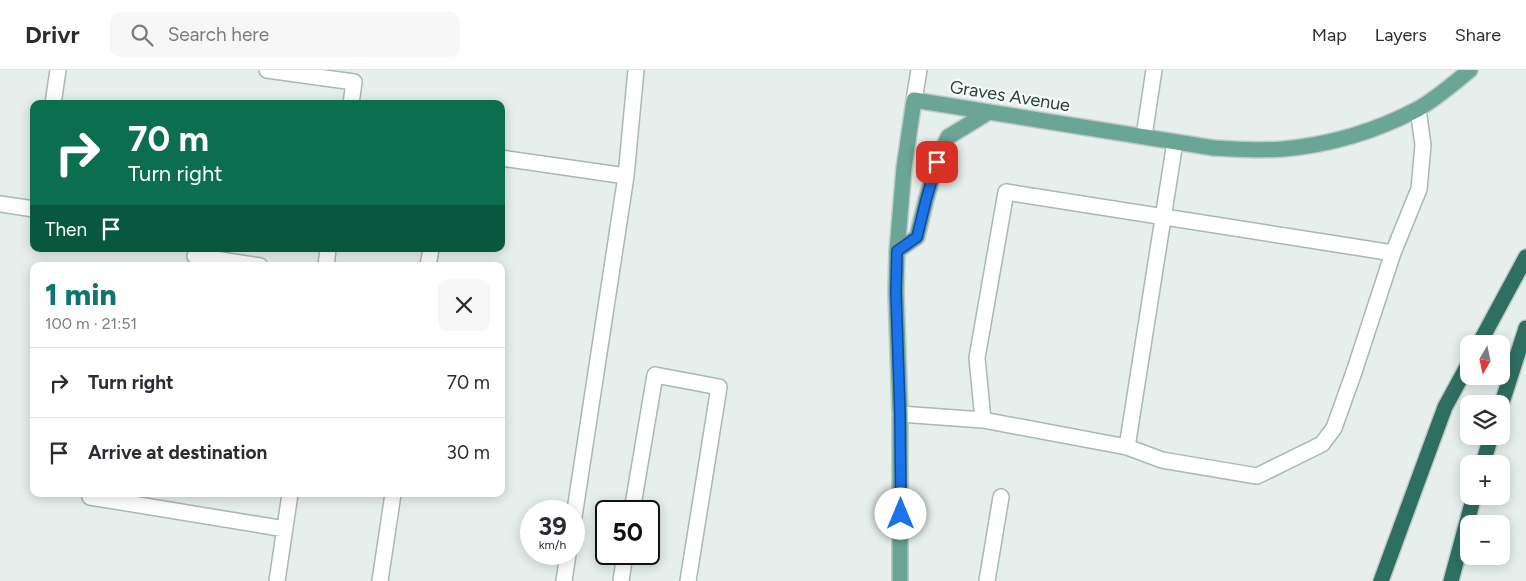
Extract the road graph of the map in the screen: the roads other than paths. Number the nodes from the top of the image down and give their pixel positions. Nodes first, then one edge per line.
1 (58, 70) edge
2 (268, 70) edge
3 (636, 70) edge
4 (919, 70) edge
5 (1154, 70) edge
6 (1470, 70) edge
7 (54, 100) edge
8 (352, 100) edge
9 (914, 100) junction
10 (1418, 109) junction
11 (989, 112) junction
12 (1144, 136) junction
13 (1175, 142) junction
14 (505, 159) edge
15 (626, 176) junction
16 (0, 204) edge
17 (30, 208) edge
18 (1163, 216) junction
19 (897, 251) junction
20 (1393, 253) junction
21 (195, 256) dead end
22 (1526, 258) edge
23 (234, 262) edge
24 (1526, 328) edge
25 (1484, 335) edge
26 (1460, 380) edge
27 (1505, 395) edge
28 (900, 414) junction
29 (983, 420) junction
30 (1127, 447) junction
31 (90, 497) dead end
32 (290, 497) edge
33 (393, 497) edge
34 (1001, 497) dead end
35 (577, 500) edge
36 (634, 500) edge
37 (1472, 505) edge
38 (285, 529) junction
39 (566, 565) edge
40 (624, 565) edge
41 (277, 581) edge
42 (380, 581) edge
43 (564, 581) edge
44 (621, 581) edge
45 (688, 581) edge
46 (900, 581) edge
47 (987, 581) edge
48 (1381, 581) edge
49 (1451, 581) edge

1 - 7 street
2 - 8 street
3 - 15 street
4 - 9 street
5 - 12 street
6 - 10 main road, Graves Avenue
9 - 11 main road, Graves Avenue
9 - 19 main road
10 - 13 main road, Graves Avenue
10 - 20 street
11 - 12 main road, Graves Avenue
11 - 19 main road
12 - 13 main road, Graves Avenue
13 - 18 street
14 - 15 street
15 - 35 street
16 - 17 street
18 - 20 street
18 - 29 street
18 - 30 street
19 - 28 main road
20 - 30 street
21 - 23 street
22 - 25 highway
24 - 27 highway
26 - 48 highway
28 - 29 street
28 - 46 main road
29 - 30 street
31 - 38 street
32 - 38 street
33 - 42 street
34 - 47 street
36 - 45 street
37 - 49 highway
38 - 41 street
39 - 43 street
40 - 44 street

